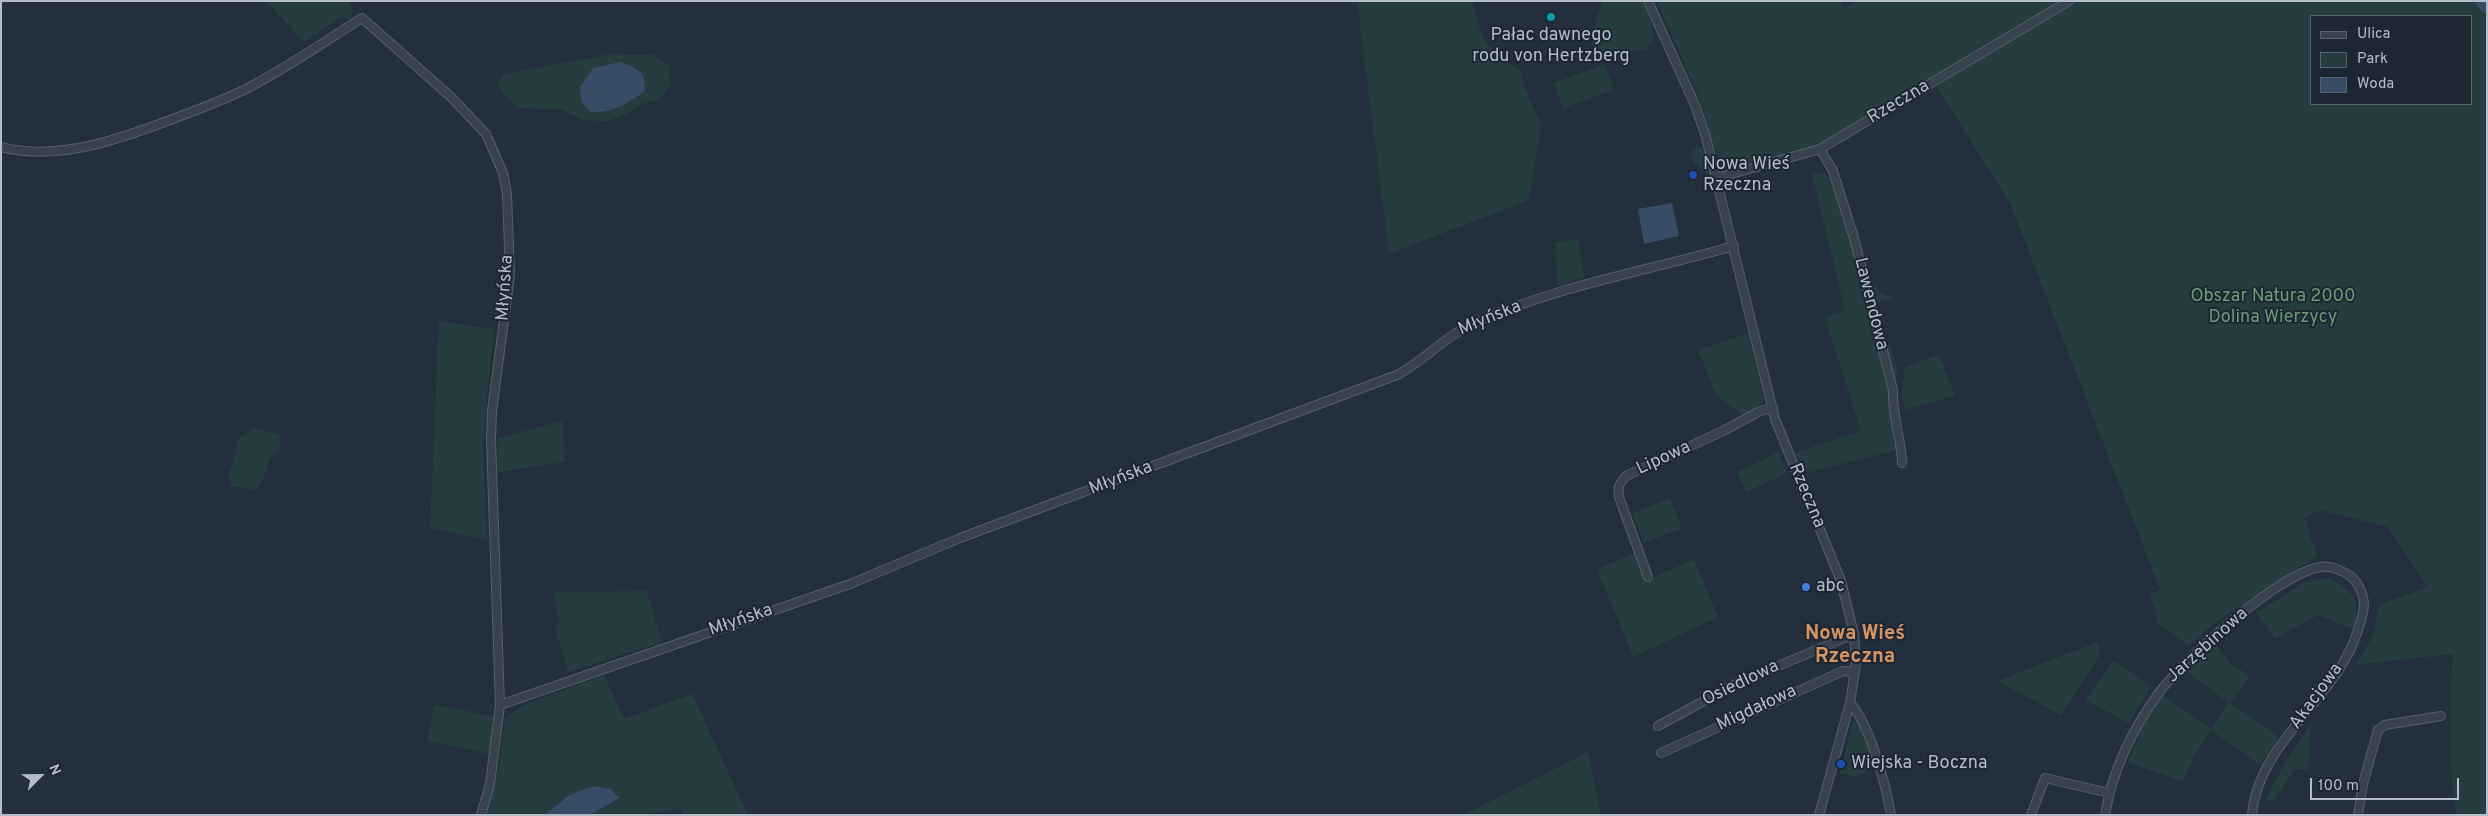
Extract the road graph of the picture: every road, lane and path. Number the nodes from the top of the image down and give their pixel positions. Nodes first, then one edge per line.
1 (1648, 1) edge
2 (2068, 1) edge
3 (1, 146) edge
4 (1820, 150) junction
5 (1717, 178) junction
6 (1734, 246) junction
7 (1772, 408) junction
8 (1902, 463) dead end
9 (1648, 577) dead end
10 (2352, 578) joint
11 (1854, 634) junction
12 (1854, 672) junction
13 (1850, 704) junction
14 (500, 706) junction
15 (2441, 716) dead end
16 (1658, 726) dead end
17 (1662, 753) dead end
18 (2109, 793) junction
19 (481, 815) edge
20 (1820, 815) edge
21 (1891, 815) edge
22 (2031, 815) edge
23 (2105, 815) edge
24 (2252, 815) edge
25 (2358, 815) edge

1 - 5 street, Rzeczna
2 - 4 street, Rzeczna
3 - 14 street, Młyńska
4 - 5 street, Rzeczna
4 - 8 street, Lawendowa
5 - 6 street, Rzeczna
6 - 7 street, Rzeczna
6 - 14 street, Młyńska
7 - 9 street, Lipowa
7 - 11 street, Rzeczna
10 - 18 street, Jarzębinowa
10 - 24 street, Akacjowa
11 - 12 street, Rzeczna
11 - 16 street, Osiedlowa
12 - 13 street, Rzeczna
12 - 17 street, Migdałowa
13 - 20 street, Rzeczna
13 - 21 street
14 - 19 street, Młyńska
15 - 25 street
18 - 22 street
18 - 23 street, Jarzębinowa

